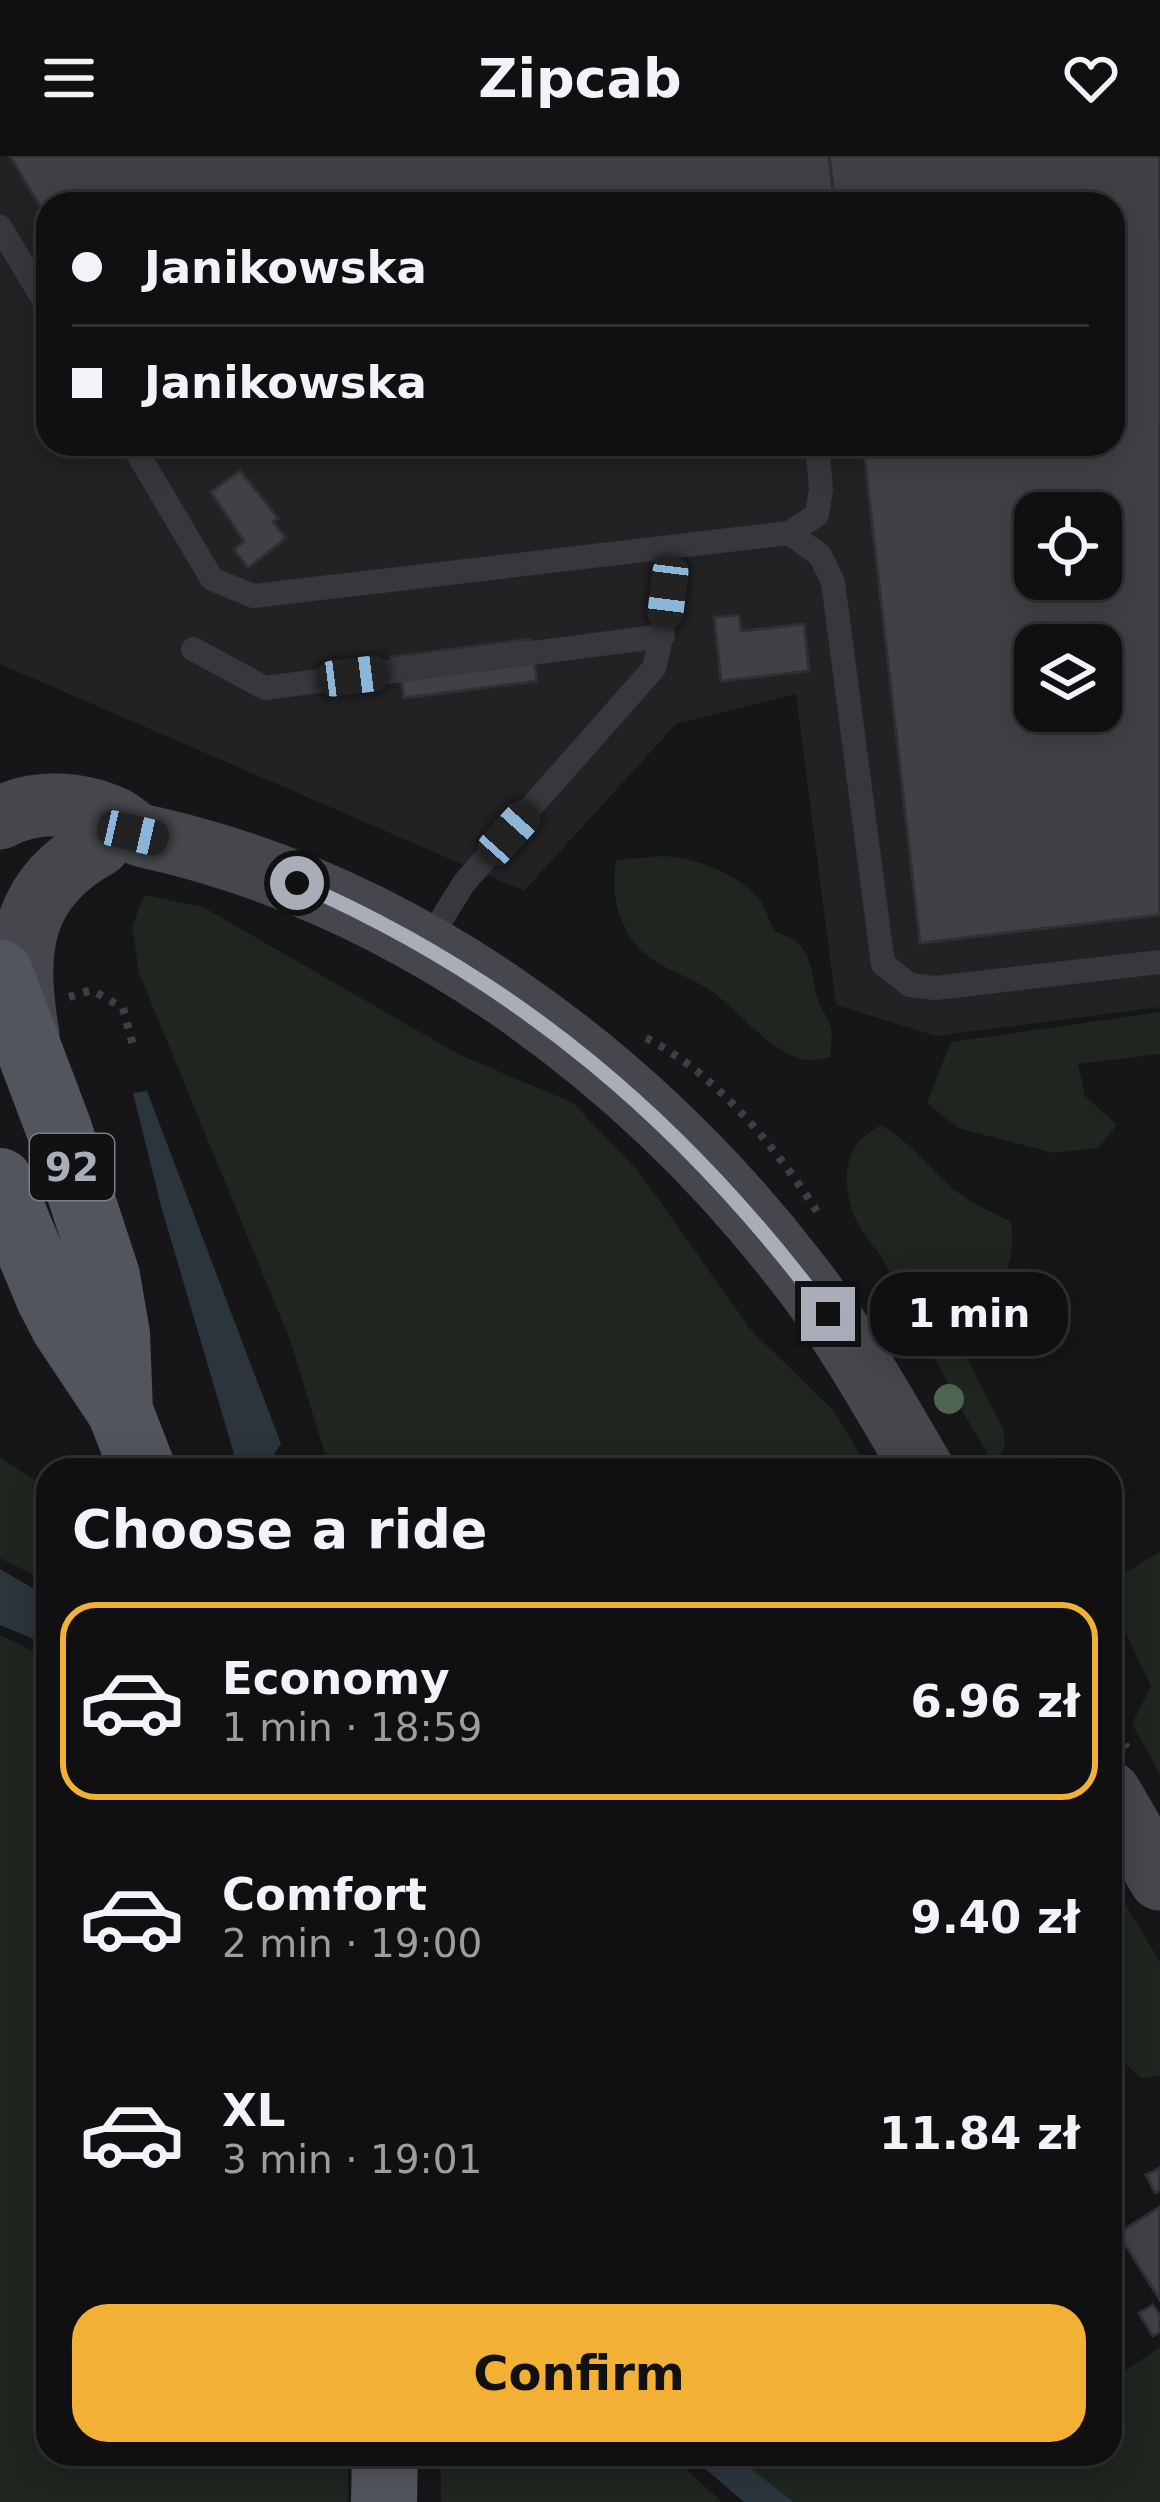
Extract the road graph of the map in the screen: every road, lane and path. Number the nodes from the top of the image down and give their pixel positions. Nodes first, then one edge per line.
1 (0, 227) edge
2 (36, 287) edge
3 (139, 456) edge
4 (818, 456) edge
5 (789, 533) junction
6 (667, 548) junction
7 (663, 636) junction
8 (193, 649) dead end
9 (7, 810) edge
10 (116, 839) junction
11 (0, 867) edge
12 (425, 946) junction
13 (1160, 962) edge
14 (0, 973) edge
15 (134, 1049) dead end
16 (34, 1060) junction
17 (0, 1181) edge
18 (131, 1440) edge
19 (916, 1458) edge
20 (1122, 1814) edge
21 (1160, 1879) edge
22 (385, 2466) edge
23 (384, 2502) edge

1 - 2 lane
3 - 6 lane
4 - 5 lane
5 - 6 lane
5 - 13 lane
6 - 7 lane
7 - 8 lane
7 - 12 lane
9 - 10 street
10 - 11 street
10 - 12 street
10 - 16 street
12 - 19 street
14 - 16 main road, 92
15 - 16 path
16 - 18 main road, 92
17 - 18 main road, 92
20 - 21 street
22 - 23 main road

